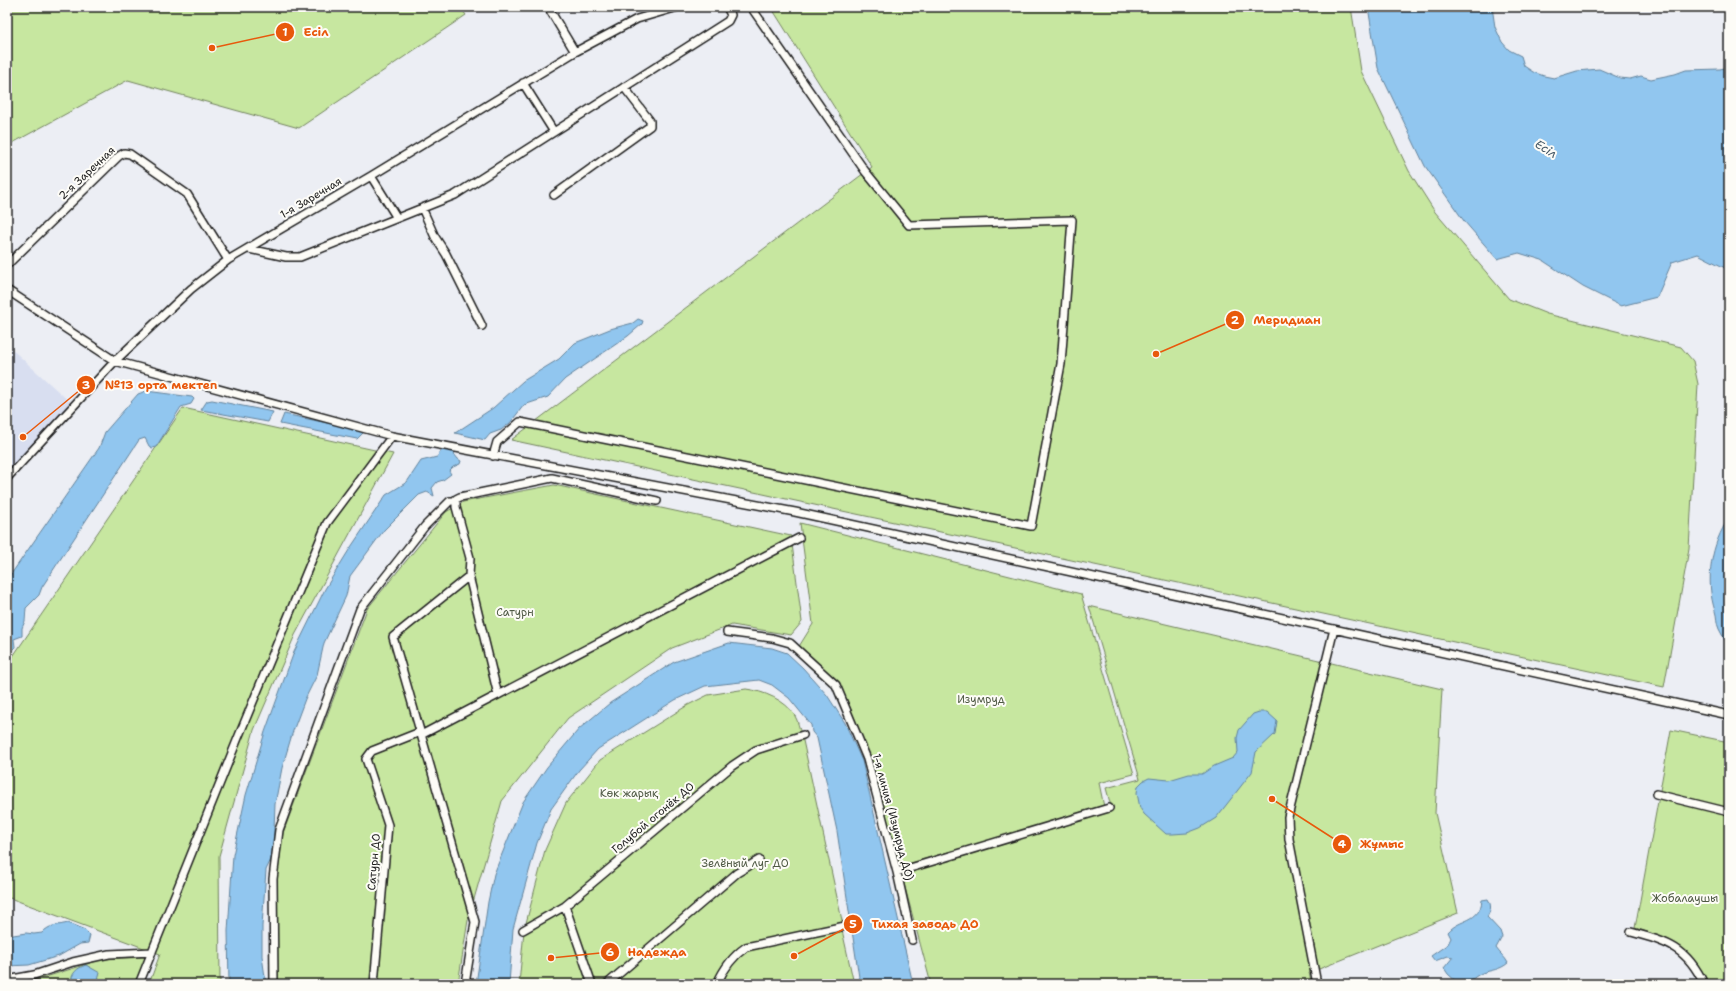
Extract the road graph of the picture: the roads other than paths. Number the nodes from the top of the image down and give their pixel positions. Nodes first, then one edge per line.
1 (548, 7) edge
2 (678, 7) edge
3 (727, 7) edge
4 (751, 7) edge
5 (575, 52) junction
6 (523, 83) junction
7 (624, 88) junction
8 (554, 132) junction
9 (371, 176) junction
10 (554, 195) dead end
11 (422, 208) junction
12 (396, 218) junction
13 (249, 249) junction
14 (228, 260) junction
15 (7, 265) edge
16 (7, 290) edge
17 (482, 326) dead end
18 (115, 361) junction
19 (392, 436) junction
20 (493, 456) junction
21 (7, 478) edge
22 (456, 501) junction
23 (657, 501) dead end
24 (798, 538) dead end
25 (469, 576) junction
26 (1334, 629) junction
27 (727, 632) dead end
28 (498, 695) junction
29 (1729, 716) edge
30 (421, 734) junction
31 (803, 735) dead end
32 (1656, 794) dead end
33 (1109, 808) dead end
34 (1729, 812) edge
35 (759, 860) dead end
36 (897, 872) junction
37 (565, 906) junction
38 (844, 926) dead end
39 (523, 930) dead end
40 (1631, 932) dead end
41 (912, 940) dead end
42 (152, 952) junction
43 (7, 980) edge
44 (139, 984) edge
45 (274, 984) edge
46 (374, 984) edge
47 (465, 984) edge
48 (592, 984) edge
49 (607, 984) edge
50 (717, 984) edge
51 (1317, 984) edge
52 (1704, 984) edge

1 - 5 street
2 - 5 street, 1-я Заречная
3 - 7 street
4 - 20 street
5 - 6 street, 1-я Заречная
6 - 8 street
6 - 9 street, 1-я Заречная
7 - 8 street
7 - 10 street
8 - 11 street
9 - 12 street
9 - 13 street, 1-я Заречная
11 - 12 street
11 - 17 street
12 - 13 street
13 - 14 street, 1-я Заречная
14 - 15 street, 2-я Заречная
14 - 18 street, 1-я Заречная
16 - 18 street
18 - 19 street
18 - 21 street, 1-я Заречная
19 - 20 street
19 - 42 street
20 - 26 street
22 - 23 street
22 - 25 street
22 - 45 street
24 - 28 street
25 - 28 street
25 - 30 street
26 - 29 street
26 - 51 street
27 - 36 street, 1-я линия (Изумруд ДО)
28 - 30 street
30 - 46 street, Сатурн ДО
30 - 47 street
31 - 37 street, Голубой огонёк ДО
32 - 34 street
33 - 36 street
35 - 49 street
36 - 41 street, 1-я линия (Изумруд ДО)
37 - 39 street, Голубой огонёк ДО
37 - 48 street
38 - 50 street
40 - 52 street
42 - 43 street
42 - 44 street

